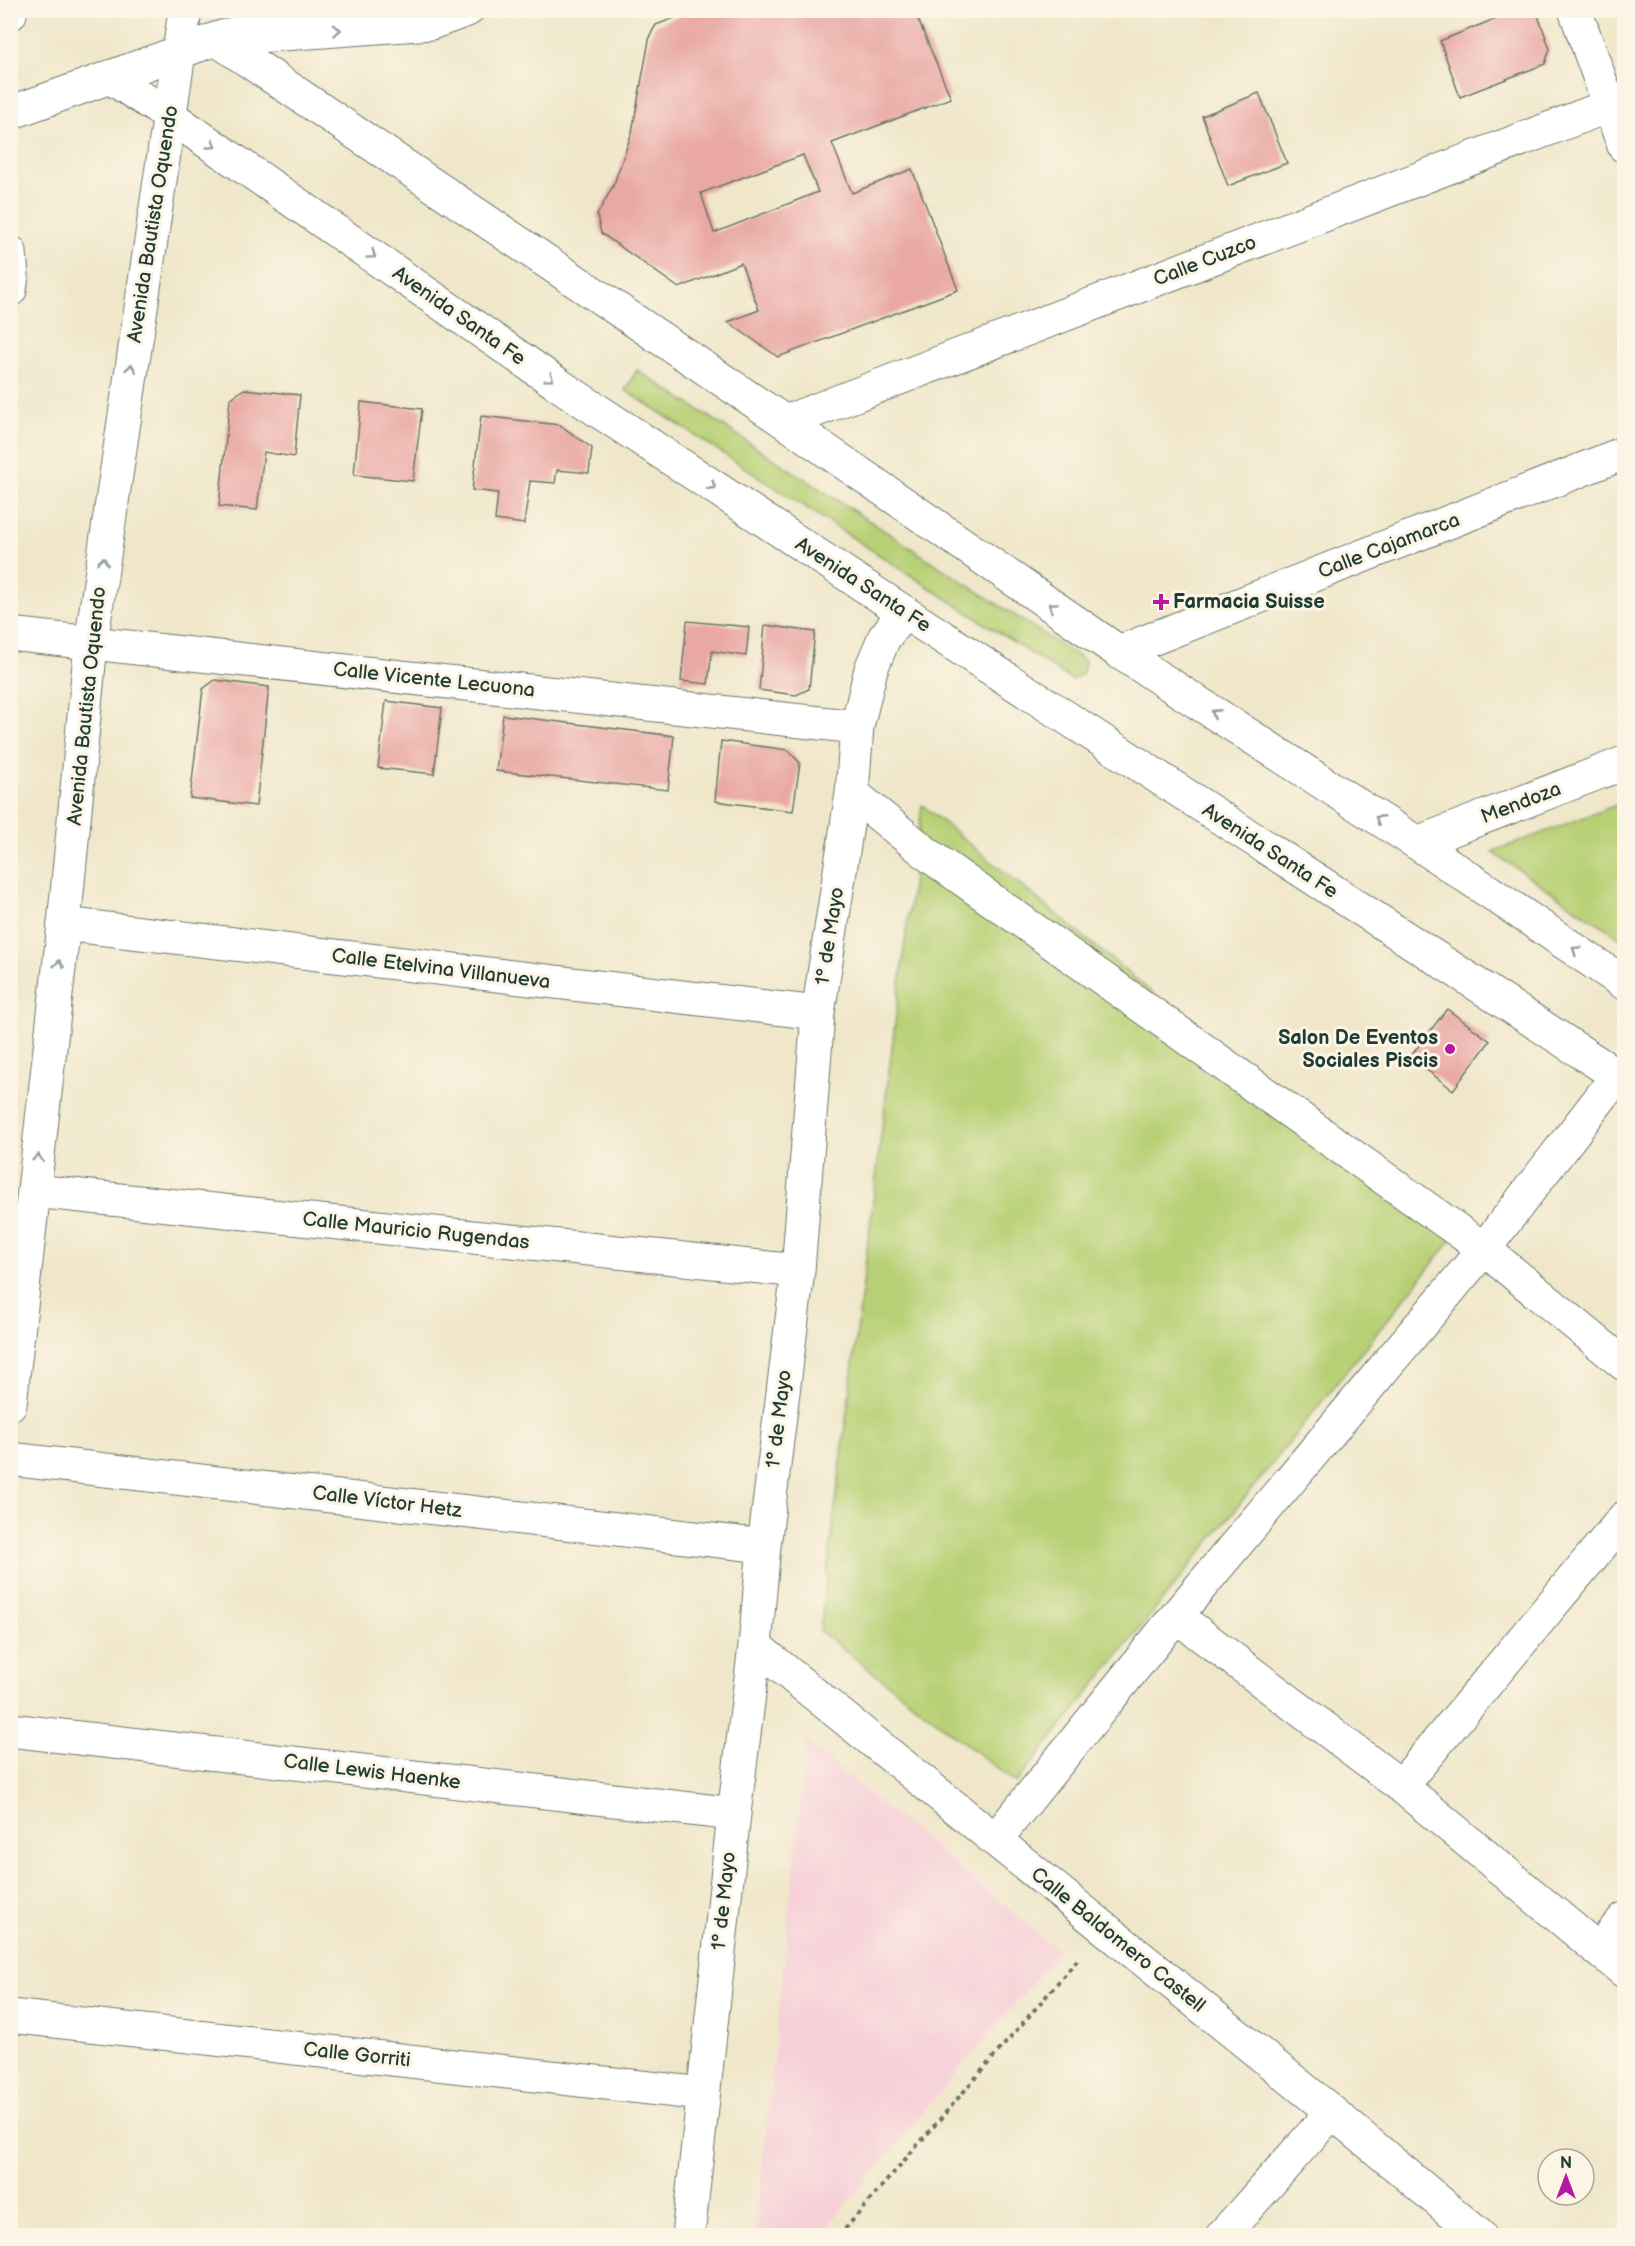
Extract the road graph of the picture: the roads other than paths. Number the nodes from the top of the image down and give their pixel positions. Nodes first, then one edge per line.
1 (185, 10) edge
2 (246, 10) edge
3 (268, 10) edge
4 (310, 10) edge
5 (467, 10) edge
6 (1575, 10) edge
7 (216, 39) junction
8 (179, 53) junction
9 (110, 77) junction
10 (1617, 103) edge
11 (10, 113) edge
12 (170, 116) junction
13 (1624, 146) edge
14 (10, 252) edge
15 (10, 290) edge
16 (785, 422) junction
17 (1624, 453) edge
18 (904, 612) junction
19 (10, 634) edge
20 (91, 642) junction
21 (1119, 652) junction
22 (857, 727) junction
23 (1624, 763) edge
24 (852, 793) junction
25 (1417, 843) junction
26 (64, 924) junction
27 (1624, 982) edge
28 (818, 1013) junction
29 (1621, 1078) edge
30 (34, 1191) junction
31 (1484, 1249) junction
32 (798, 1271) junction
33 (1624, 1364) edge
34 (10, 1404) edge
35 (10, 1459) edge
36 (1624, 1518) edge
37 (764, 1546) junction
38 (1176, 1616) junction
39 (755, 1646) junction
40 (10, 1730) edge
41 (1401, 1786) junction
42 (734, 1814) junction
43 (995, 1840) junction
44 (1624, 1919) edge
45 (1599, 1949) junction
46 (1624, 1971) edge
47 (10, 2016) edge
48 (703, 2094) junction
49 (1332, 2112) junction
50 (688, 2235) edge
51 (1222, 2235) edge
52 (1480, 2235) edge

1 - 8 main road, Avenida Bautista Oquendo
2 - 7 main road
3 - 7 main road
4 - 7 main road
7 -> 5 main road
6 - 10 main road
7 - 8 main road
7 - 16 main road
8 - 9 main road
8 - 12 main road, Avenida Bautista Oquendo
9 - 11 main road
9 - 12 main road, Avenida Santa Fe
10 - 13 main road
10 - 16 main road, Calle Cuzco
12 -> 18 main road, Avenida Santa Fe
20 -> 12 main road, Avenida Bautista Oquendo
14 - 15 main road
21 -> 16 main road
17 - 21 main road, Calle Cajamarca
18 - 22 main road, 1º de Mayo
18 - 29 main road, Avenida Santa Fe
19 - 20 main road, Calle Vicente Lecuona
20 - 22 main road, Calle Vicente Lecuona
20 - 26 main road, Avenida Bautista Oquendo
25 -> 21 main road
22 - 24 main road, 1º de Mayo
23 - 25 main road, Mendoza
24 - 28 main road, 1º de Mayo
24 - 31 main road
27 -> 25 main road
26 - 28 main road, Calle Etelvina Villanueva
30 -> 26 main road, Avenida Bautista Oquendo
28 - 32 main road, 1º de Mayo
29 - 31 main road
30 - 32 main road, Calle Mauricio Rugendas
30 - 34 main road, Avenida Bautista Oquendo
31 - 33 main road
31 - 38 main road
32 - 37 main road, 1º de Mayo
35 - 37 main road, Calle Víctor Hetz
36 - 41 main road
37 - 39 main road, 1º de Mayo
38 - 41 main road
38 - 43 main road
39 - 42 main road, 1º de Mayo
39 - 43 main road, Calle Baldomero Castell
40 - 42 main road, Calle Lewis Haenke
41 - 45 main road
42 - 48 main road, 1º de Mayo
43 - 49 main road, Calle Baldomero Castell
44 - 45 main road
45 - 46 main road
47 - 48 main road, Calle Gorriti
48 - 50 main road, 1º de Mayo
49 - 51 main road
49 - 52 main road, Calle Baldomero Castell

